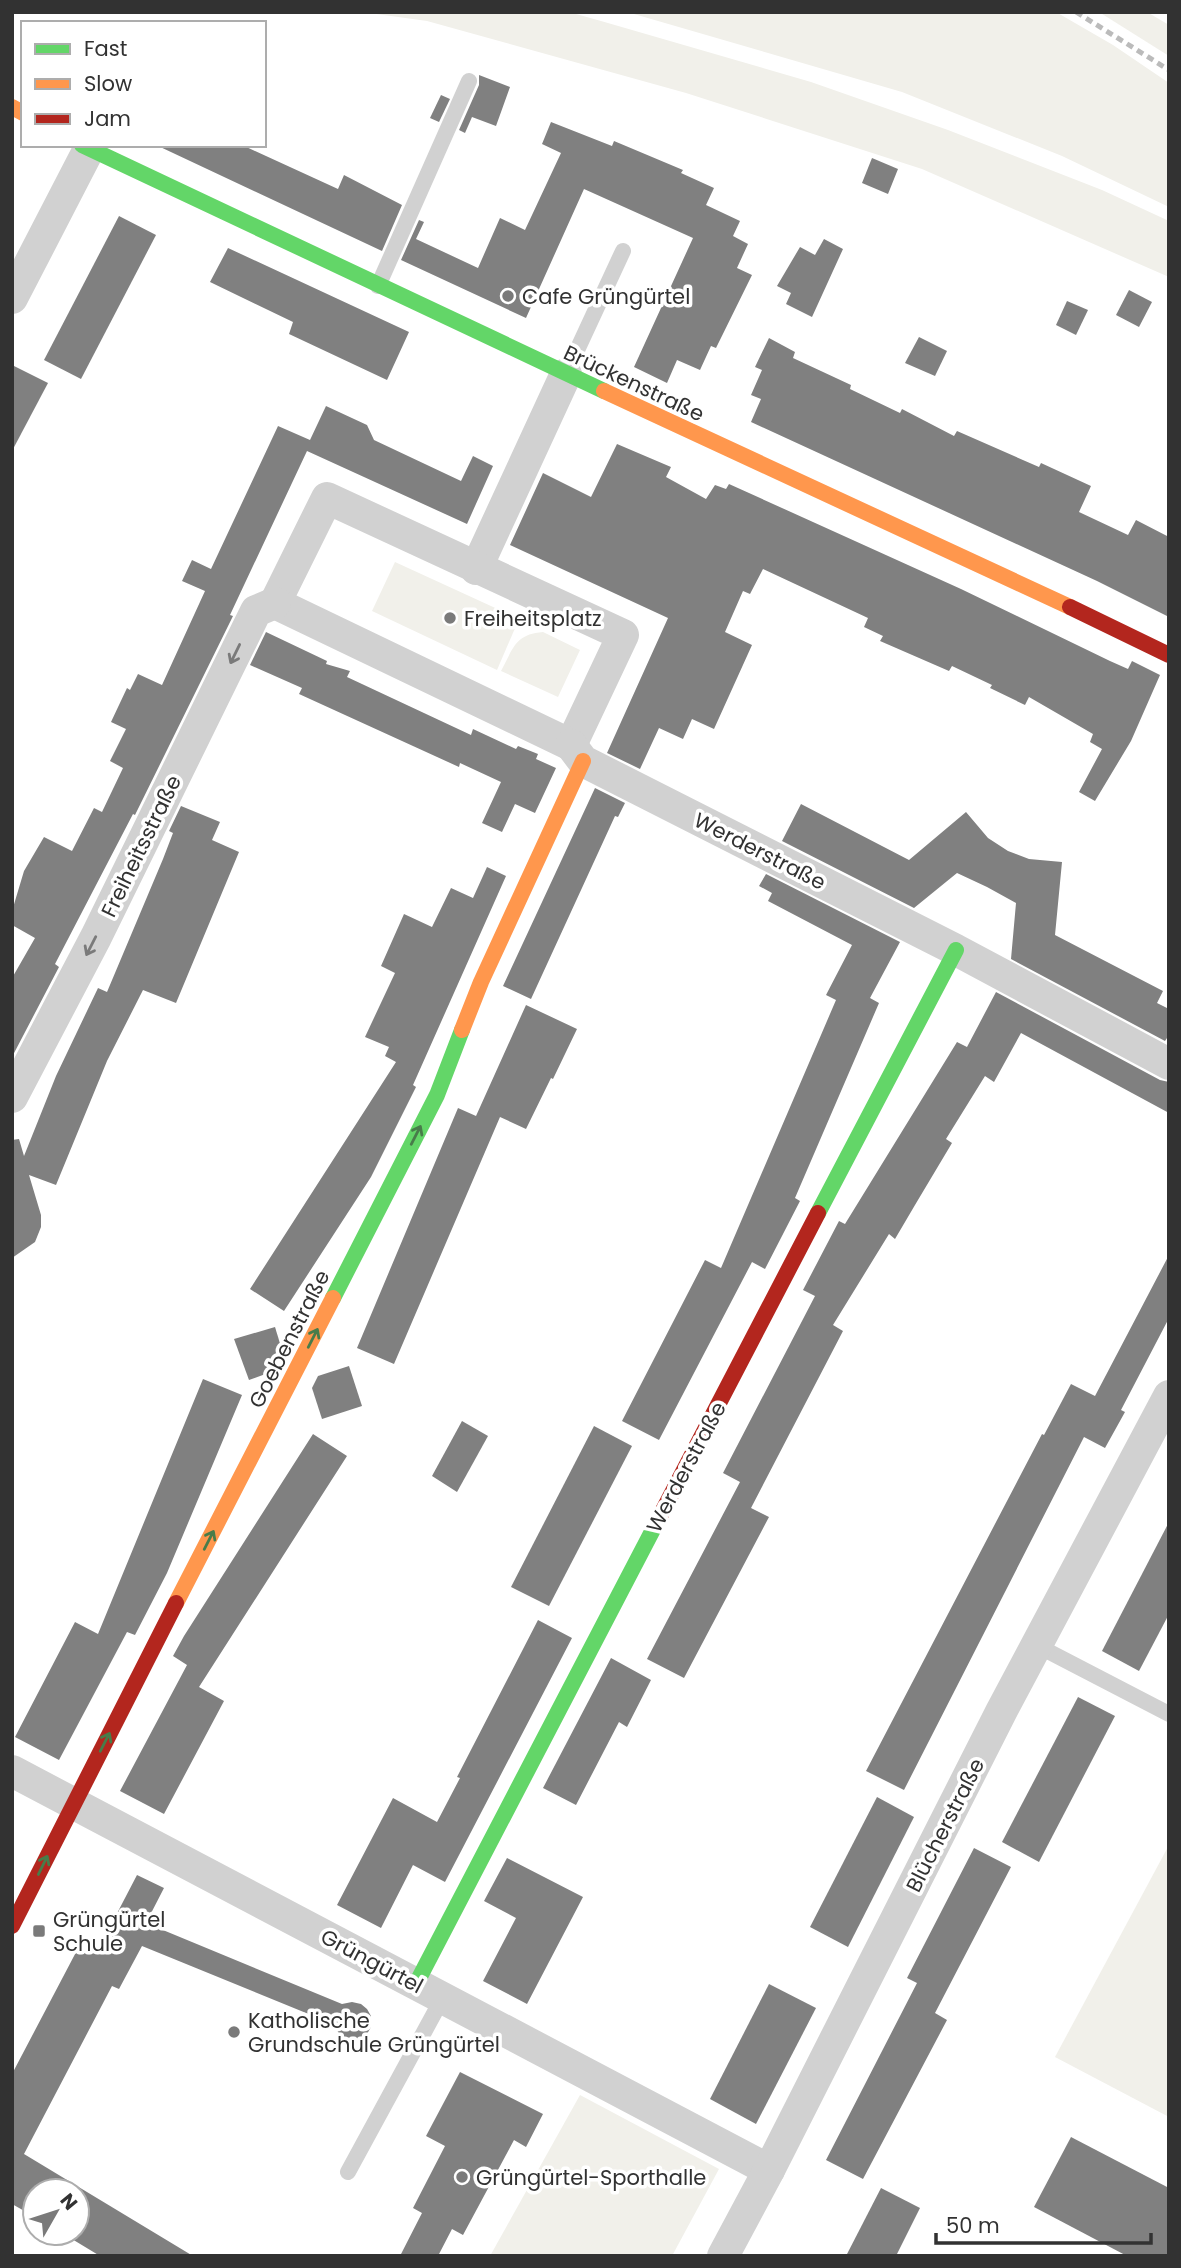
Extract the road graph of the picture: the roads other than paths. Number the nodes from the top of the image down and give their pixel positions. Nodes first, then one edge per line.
1 (469, 81) dead end
2 (86, 147) edge
3 (623, 251) dead end
4 (378, 286) junction
5 (12, 298) edge
6 (566, 374) junction
7 (476, 569) junction
8 (275, 603) junction
9 (1169, 655) edge
10 (577, 753) junction
11 (956, 950) junction
12 (1169, 1064) edge
13 (12, 1097) edge
14 (1169, 1396) edge
15 (1036, 1646) junction
16 (1169, 1714) edge
17 (12, 1771) edge
18 (73, 1803) junction
19 (12, 1926) edge
20 (429, 1992) junction
21 (769, 2170) junction
22 (348, 2172) dead end
23 (723, 2256) edge

1 - 4 lane
2 - 4 street, Brückenstraße
2 - 5 street
3 - 6 lane
4 - 6 street, Brückenstraße
6 - 7 street
6 - 9 street, Brückenstraße
7 - 8 street
7 - 10 street
8 - 10 street
8 -> 13 street, Freiheitsstraße
10 - 11 street, Werderstraße
18 -> 10 street, Goebenstraße
11 - 12 street, Werderstraße
11 - 20 street, Werderstraße
14 - 15 street, Blücherstraße
15 - 16 lane
15 - 21 street, Blücherstraße
17 - 18 street, Grüngürtel
19 -> 18 street, Goebenstraße
18 - 20 street, Grüngürtel
20 - 21 street, Grüngürtel
20 - 22 lane
21 - 23 street, Blücherstraße

